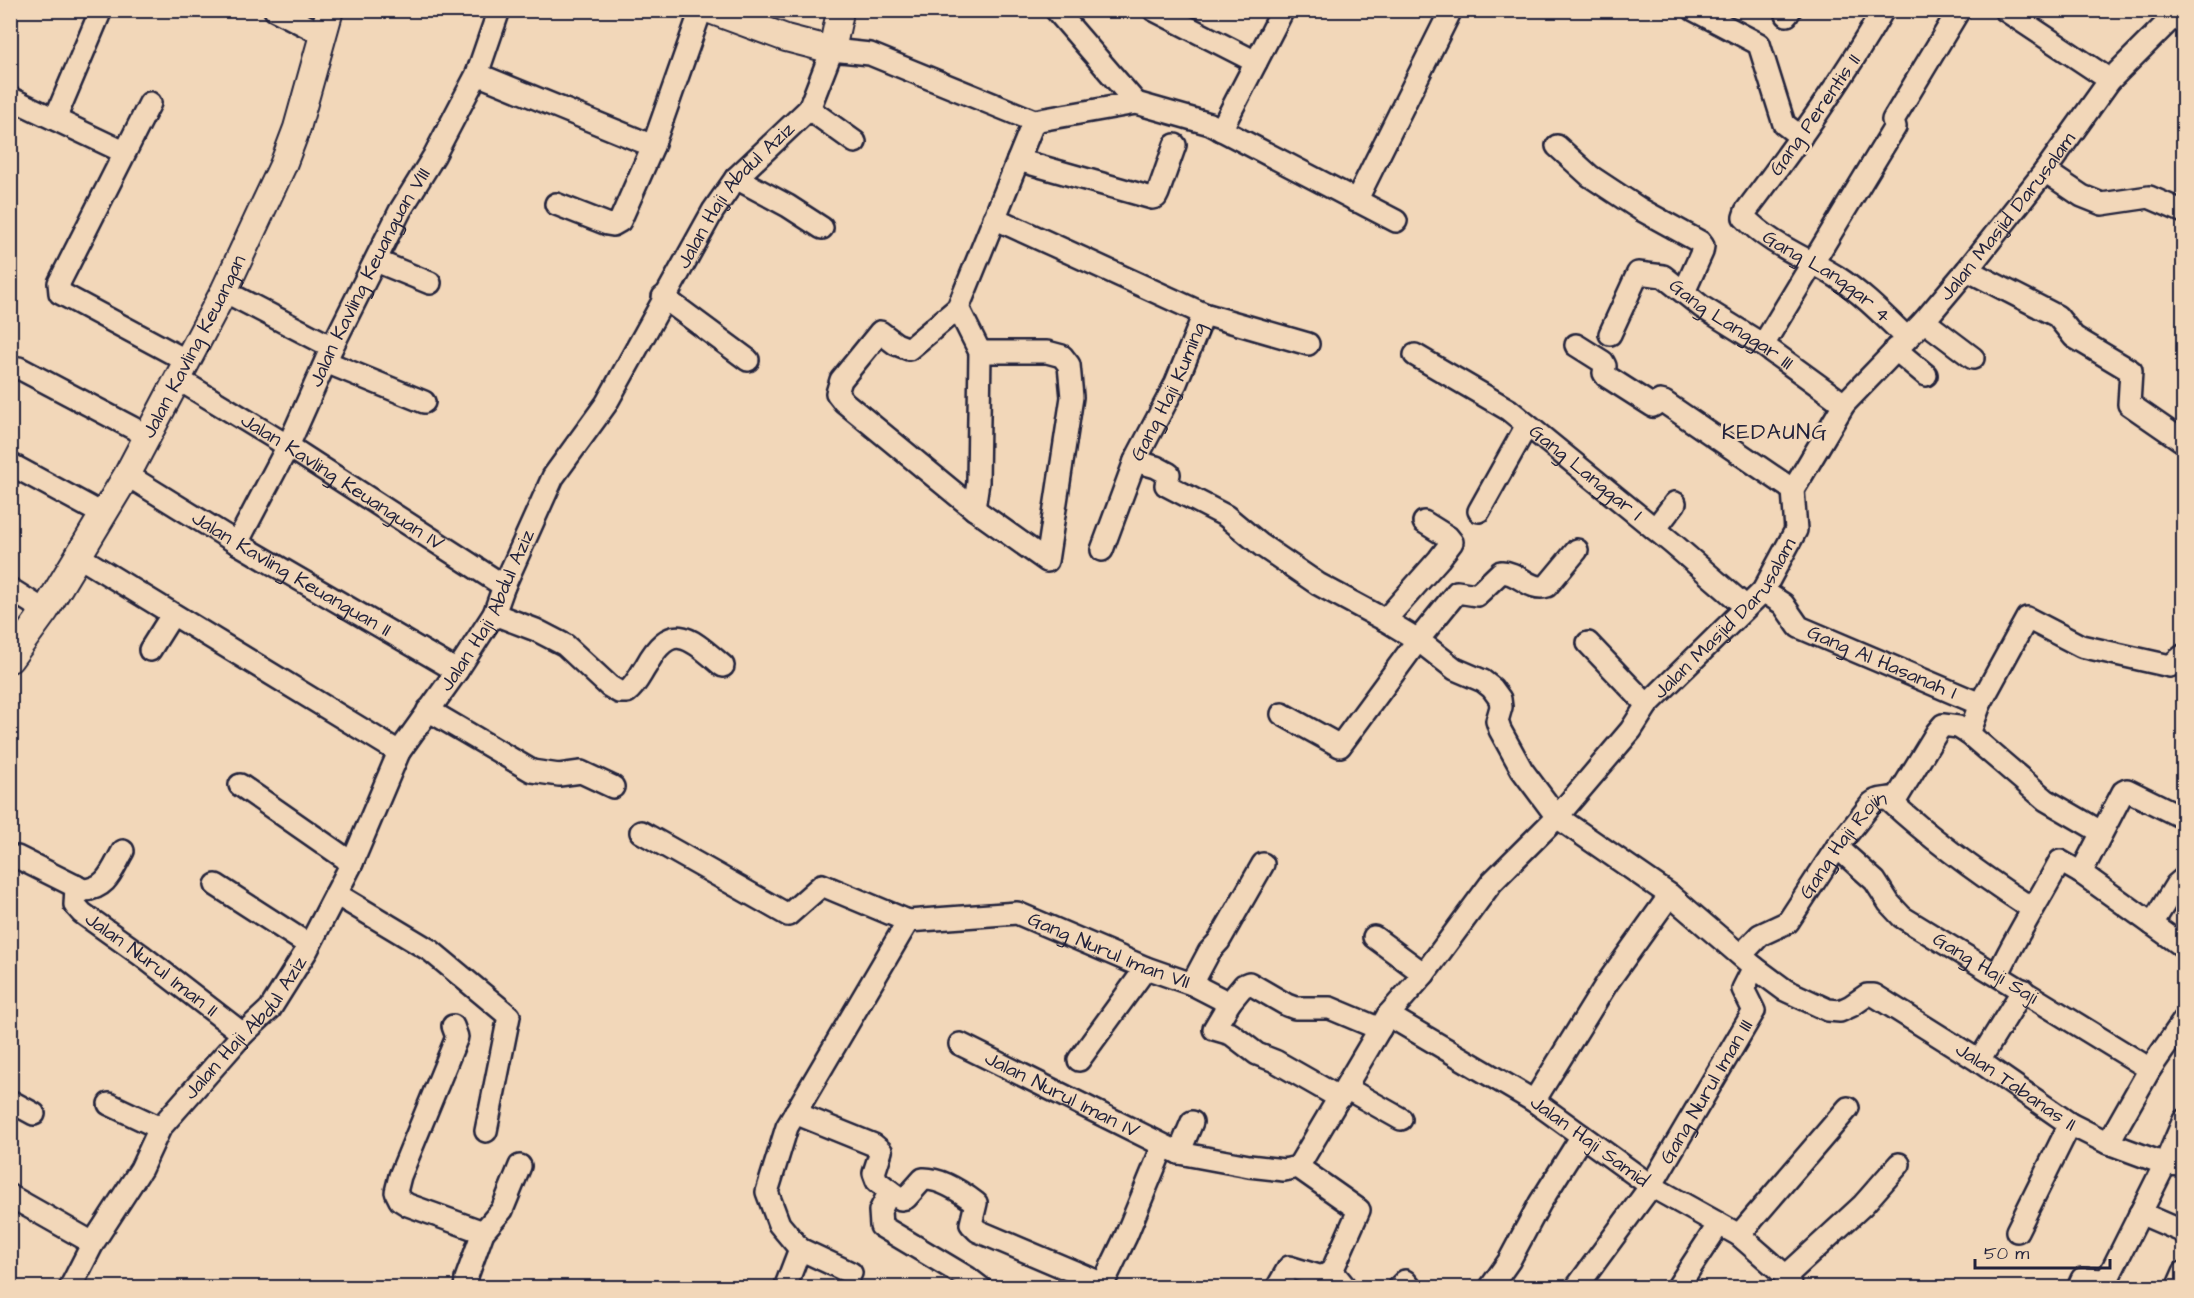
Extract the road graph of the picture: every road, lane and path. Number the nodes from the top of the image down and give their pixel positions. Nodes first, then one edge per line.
1 (101, 10) edge
2 (275, 10) edge
3 (499, 10) edge
4 (701, 10) edge
5 (1056, 10) edge
6 (1154, 10) edge
7 (1283, 10) edge
8 (1451, 10) edge
9 (1694, 10) edge
10 (1883, 10) edge
11 (1959, 10) edge
12 (2005, 10) edge
13 (2180, 11) edge
14 (722, 13) edge
15 (840, 13) edge
16 (327, 22) edge
17 (832, 50) junction
18 (1256, 62) junction
19 (477, 74) junction
20 (2110, 80) junction
21 (10, 98) edge
22 (1136, 102) junction
23 (150, 103) dead end
24 (809, 109) junction
25 (54, 119) junction
26 (1034, 121) junction
27 (1221, 130) junction
28 (1801, 136) junction
29 (855, 142) dead end
30 (1175, 146) dead end
31 (1557, 146) dead end
32 (653, 147) junction
33 (124, 152) junction
34 (1018, 160) junction
35 (2045, 171) junction
36 (736, 178) junction
37 (1356, 201) junction
38 (556, 204) dead end
39 (2184, 212) edge
40 (1744, 217) joint
41 (994, 218) junction
42 (1396, 222) dead end
43 (822, 228) dead end
44 (376, 261) junction
45 (1812, 261) junction
46 (1966, 270) junction
47 (430, 283) dead end
48 (224, 291) junction
49 (1684, 292) junction
50 (663, 297) junction
51 (958, 308) junction
52 (1204, 314) junction
53 (1924, 321) junction
54 (1610, 334) dead end
55 (1308, 344) dead end
56 (1901, 344) junction
57 (1576, 345) dead end
58 (1763, 345) junction
59 (980, 352) junction
60 (329, 355) junction
61 (1415, 355) dead end
62 (1973, 358) dead end
63 (748, 360) dead end
64 (19, 368) dead end
65 (183, 370) junction
66 (1926, 375) dead end
67 (424, 402) dead end
68 (1844, 404) junction
69 (1527, 425) junction
70 (148, 436) junction
71 (2184, 442) edge
72 (288, 446) junction
73 (1135, 461) junction
74 (10, 464) edge
75 (127, 475) junction
76 (1793, 490) junction
77 (1675, 502) dead end
78 (974, 509) junction
79 (1479, 511) dead end
80 (104, 515) junction
81 (1424, 522) dead end
82 (1654, 530) junction
83 (237, 543) junction
84 (1101, 550) dead end
85 (1577, 550) dead end
86 (78, 556) junction
87 (504, 586) junction
88 (10, 589) edge
89 (1763, 591) junction
90 (1746, 607) junction
91 (45, 611) junction
92 (494, 614) junction
93 (172, 615) junction
94 (1385, 620) junction
95 (1418, 640) junction
96 (1588, 643) dead end
97 (150, 650) dead end
98 (2184, 655) edge
99 (10, 659) edge
100 (723, 666) dead end
101 (458, 671) junction
102 (1980, 704) junction
103 (1647, 705) junction
104 (428, 710) junction
105 (1282, 714) dead end
106 (1969, 734) junction
107 (399, 752) junction
108 (240, 785) dead end
109 (614, 787) dead end
110 (1889, 800) junction
111 (1557, 817) junction
112 (2184, 818) edge
113 (641, 832) dead end
114 (2101, 832) junction
115 (1837, 847) junction
116 (123, 851) dead end
117 (10, 859) edge
118 (352, 863) junction
119 (1263, 864) dead end
120 (2081, 873) junction
121 (2184, 879) edge
122 (216, 885) dead end
123 (76, 886) junction
124 (336, 894) junction
125 (1670, 895) junction
126 (2025, 904) dead end
127 (908, 921) junction
128 (2151, 924) junction
129 (1374, 937) dead end
130 (309, 945) junction
131 (2184, 947) edge
132 (1748, 961) junction
133 (1146, 968) junction
134 (1424, 974) junction
135 (1998, 974) junction
136 (1192, 984) junction
137 (2023, 990) junction
138 (1230, 1002) junction
139 (2184, 1020) edge
140 (1384, 1022) junction
141 (453, 1026) dead end
142 (243, 1034) junction
143 (960, 1044) dead end
144 (1079, 1060) dead end
145 (1979, 1061) junction
146 (2150, 1069) junction
147 (1343, 1093) junction
148 (10, 1101) edge
149 (1534, 1101) junction
150 (110, 1104) dead end
151 (1848, 1108) dead end
152 (795, 1113) junction
153 (34, 1114) dead end
154 (1401, 1119) dead end
155 (2184, 1120) edge
156 (1192, 1122) dead end
157 (2070, 1124) junction
158 (160, 1128) junction
159 (486, 1131) dead end
160 (1582, 1136) junction
161 (2108, 1143) junction
162 (1171, 1150) junction
163 (1899, 1164) dead end
164 (2174, 1165) edge
165 (520, 1166) dead end
166 (1298, 1167) junction
167 (1651, 1186) junction
168 (890, 1191) junction
169 (10, 1196) edge
170 (2140, 1213) junction
171 (1719, 1224) junction
172 (2017, 1231) dead end
173 (483, 1232) junction
174 (2184, 1232) edge
175 (1739, 1234) junction
176 (93, 1243) junction
177 (800, 1249) junction
178 (1332, 1271) junction
179 (2184, 1272) edge
180 (851, 1273) dead end
181 (1789, 1282) edge
182 (1102, 1286) edge
183 (70, 1287) edge
184 (465, 1287) edge
185 (786, 1287) edge
186 (981, 1287) edge
187 (1277, 1287) edge
188 (1346, 1287) edge
189 (1398, 1287) edge
190 (1411, 1287) edge
191 (1490, 1287) edge
192 (1576, 1287) edge
193 (1677, 1287) edge
194 (2078, 1287) edge
195 (2177, 1287) edge

1 - 25 street
2 - 16 street
3 - 19 street, Jalan Kavling Keuanguan VIII
4 - 32 street
5 - 22 street
6 - 18 street
7 - 18 street
8 - 37 street
9 - 28 street
10 - 28 street, Gang Perentis II
11 - 45 street
12 - 20 street
13 - 20 street, Jalan Masjid Darusalam
14 - 17 street
15 - 17 street
16 - 48 street, Jalan Kavling Keuangan
17 - 24 street, Jalan Haji Abdul Aziz
17 - 26 street
18 - 27 street
19 - 32 street
19 - 44 street, Jalan Kavling Keuanguan VIII
20 - 35 street, Jalan Masjid Darusalam
21 - 25 street
22 - 26 street
22 - 27 street
23 - 33 street
24 - 29 street
24 - 36 street, Jalan Haji Abdul Aziz
25 - 33 street
26 - 34 street
27 - 37 street
28 - 40 street, Gang Perentis II
30 - 34 street
31 - 49 street
32 - 38 street
33 - 65 street, Jalan Kavling Keuanguan IV
34 - 41 street
35 - 39 street
35 - 46 street, Jalan Masjid Darusalam
36 - 43 street
36 - 50 street, Jalan Haji Abdul Aziz
37 - 42 street
40 - 45 street, Gang Langgar 4
41 - 51 street
41 - 52 street, Gang Haji Kuming
44 - 47 street
44 - 60 street, Jalan Kavling Keuanguan VIII
45 - 56 street, Gang Langgar 4
45 - 58 street
46 - 53 street, Jalan Masjid Darusalam
46 - 71 street
48 - 60 street
48 - 65 street, Jalan Kavling Keuangan
49 - 54 street, Gang Langgar III
49 - 58 street, Gang Langgar III
50 - 63 street
50 - 87 street, Jalan Haji Abdul Aziz
51 - 59 street
51 - 78 street
52 - 55 street
52 - 73 street, Gang Haji Kuming
53 - 56 street, Jalan Masjid Darusalam
53 - 62 street
56 - 66 street, Gang Langgar 4
56 - 68 street, Jalan Masjid Darusalam
57 - 76 street
58 - 68 street, Gang Langgar III
59 - 78 street
59 - 78 street
60 - 67 street
60 - 72 street, Jalan Kavling Keuanguan VIII
61 - 69 street, Gang Langgar I
64 - 70 street
65 - 70 street, Jalan Kavling Keuangan
65 - 72 street, Jalan Kavling Keuanguan IV
68 - 76 street, Jalan Masjid Darusalam
69 - 79 street
69 - 82 street, Gang Langgar I
70 - 75 street, Jalan Kavling Keuangan
72 - 83 street, Jalan Kavling Keuanguan VIII
72 - 87 street, Jalan Kavling Keuanguan IV
73 - 84 street, Gang Haji Kuming
73 - 94 street
74 - 80 street
75 - 80 street, Jalan Kavling Keuangan
75 - 83 street, Jalan Kavling Keuanguan II
76 - 89 street, Jalan Masjid Darusalam
77 - 82 street
80 - 86 street, Jalan Kavling Keuangan
81 - 94 street
82 - 90 street, Gang Langgar I
83 - 101 street, Jalan Kavling Keuanguan II
85 - 95 street
86 - 91 street, Jalan Kavling Keuangan
86 - 93 street
87 - 92 street, Jalan Haji Abdul Aziz
88 - 91 street
89 - 90 street, Jalan Masjid Darusalam
89 - 102 street, Gang Al Hasanah I
90 - 103 street, Jalan Masjid Darusalam
91 - 99 street, Jalan Kavling Keuangan
92 - 100 street
92 - 101 street, Jalan Haji Abdul Aziz
93 - 97 street
93 - 107 street
94 - 95 street
95 - 105 street
95 - 111 street
96 - 103 street
98 - 102 street
101 - 104 street, Jalan Haji Abdul Aziz
102 - 106 street
103 - 111 street, Jalan Masjid Darusalam
104 - 107 street, Jalan Haji Abdul Aziz
104 - 109 street
106 - 110 street, Gang Haji Rojin
106 - 114 street
107 - 118 street, Jalan Haji Abdul Aziz
108 - 118 street
110 - 115 street, Gang Haji Rojin
110 - 126 street
111 - 125 street
111 - 134 street, Jalan Masjid Darusalam
112 - 114 street
113 - 127 street, Gang Nurul Iman VII
114 - 120 street
115 - 132 street, Gang Haji Rojin
115 - 135 street, Gang Haji Saji
116 - 123 street
117 - 123 street
118 - 124 street, Jalan Haji Abdul Aziz
119 - 136 street
120 - 128 street
120 - 135 street
121 - 128 street
122 - 130 street
123 - 142 street, Jalan Nurul Iman II
124 - 130 street, Jalan Haji Abdul Aziz
124 - 159 street
125 - 132 street
125 - 149 street
127 - 133 street, Gang Nurul Iman VII
127 - 152 street
128 - 131 street
129 - 134 street
130 - 142 street, Jalan Haji Abdul Aziz
132 - 145 street, Jalan Tabanas II
132 - 167 street, Gang Nurul Iman III
133 - 136 street, Gang Nurul Iman VII
133 - 144 street
134 - 140 street, Jalan Masjid Darusalam
135 - 137 street, Gang Haji Saji
136 - 138 street, Gang Nurul Iman VII
137 - 145 street
137 - 146 street, Gang Haji Saji
138 - 140 street
138 - 147 street
139 - 146 street
140 - 147 street, Jalan Masjid Darusalam
140 - 149 street, Jalan Haji Samid
141 - 173 street
142 - 158 street, Jalan Haji Abdul Aziz
143 - 162 street, Jalan Nurul Iman IV
145 - 157 street, Jalan Tabanas II
146 - 161 street
147 - 154 street
147 - 166 street, Jalan Masjid Darusalam
148 - 153 street
149 - 160 street, Jalan Haji Samid
150 - 158 street
151 - 175 street
152 - 168 street
152 - 177 street
155 - 164 street
156 - 162 street
157 - 161 street, Jalan Tabanas II
157 - 172 street
158 - 176 street, Jalan Haji Abdul Aziz
160 - 167 street, Jalan Haji Samid
160 - 191 street
161 - 164 street, Jalan Tabanas II
162 - 166 street, Jalan Nurul Iman IV
162 - 182 street
163 - 181 street
164 - 170 street
165 - 173 street
166 - 178 street
167 - 171 street, Jalan Haji Samid
167 - 192 street
168 - 182 street
168 - 186 street
169 - 176 street
170 - 174 street
170 - 194 street
171 - 175 street, Jalan Haji Samid
171 - 193 street
173 - 184 street
175 - 181 street, Jalan Haji Samid
176 - 183 street, Jalan Haji Abdul Aziz
177 - 180 street
177 - 185 street
178 - 187 street
178 - 188 street
179 - 195 street
189 - 190 street

